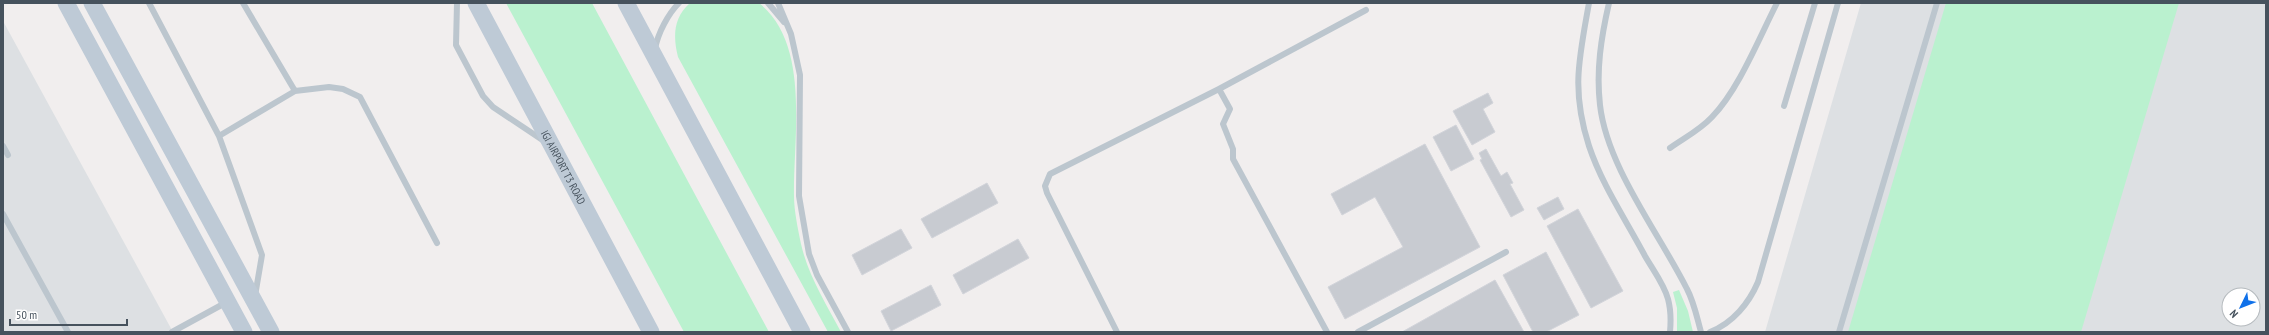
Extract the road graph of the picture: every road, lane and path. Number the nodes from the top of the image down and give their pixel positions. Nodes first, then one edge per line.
1 (66, 3) edge
2 (92, 3) edge
3 (149, 3) edge
4 (243, 3) edge
5 (457, 3) edge
6 (476, 3) edge
7 (626, 3) edge
8 (679, 3) edge
9 (768, 3) edge
10 (778, 3) edge
11 (1589, 3) edge
12 (1609, 3) edge
13 (1777, 3) edge
14 (1815, 3) edge
15 (1838, 3) edge
16 (1936, 3) edge
17 (1366, 10) dead end
18 (791, 34) junction
19 (658, 63) junction
20 (1219, 88) junction
21 (295, 91) junction
22 (1784, 106) dead end
23 (219, 136) junction
24 (3, 146) edge
25 (553, 147) junction
26 (1670, 148) dead end
27 (8, 156) dead end
28 (3, 214) edge
29 (437, 243) dead end
30 (1506, 252) dead end
31 (228, 301) junction
32 (254, 301) junction
33 (68, 332) edge
34 (172, 332) edge
35 (244, 332) edge
36 (271, 332) edge
37 (651, 332) edge
38 (802, 332) edge
39 (848, 332) edge
40 (1117, 332) edge
41 (1327, 332) edge
42 (1358, 332) edge
43 (1670, 332) edge
44 (1702, 332) edge
45 (1710, 332) edge
46 (1839, 332) edge

1 - 31 main road
2 - 32 main road
3 - 23 lane
4 - 21 lane
5 - 25 lane
6 - 25 main road, IGI AIRPORT T3 ROAD
7 - 19 main road
8 - 19 lane
9 - 18 lane
10 - 18 lane
11 - 43 lane
12 - 44 lane
13 - 26 lane
14 - 22 lane
15 - 45 lane
16 - 46 lane
17 - 20 lane
18 - 39 lane
19 - 38 main road
20 - 40 lane
20 - 41 lane
21 - 23 lane
21 - 29 lane
23 - 32 lane
24 - 27 lane
25 - 37 main road, IGI AIRPORT T3 ROAD
28 - 33 lane
30 - 42 lane
31 - 34 lane
31 - 35 main road
32 - 36 main road

